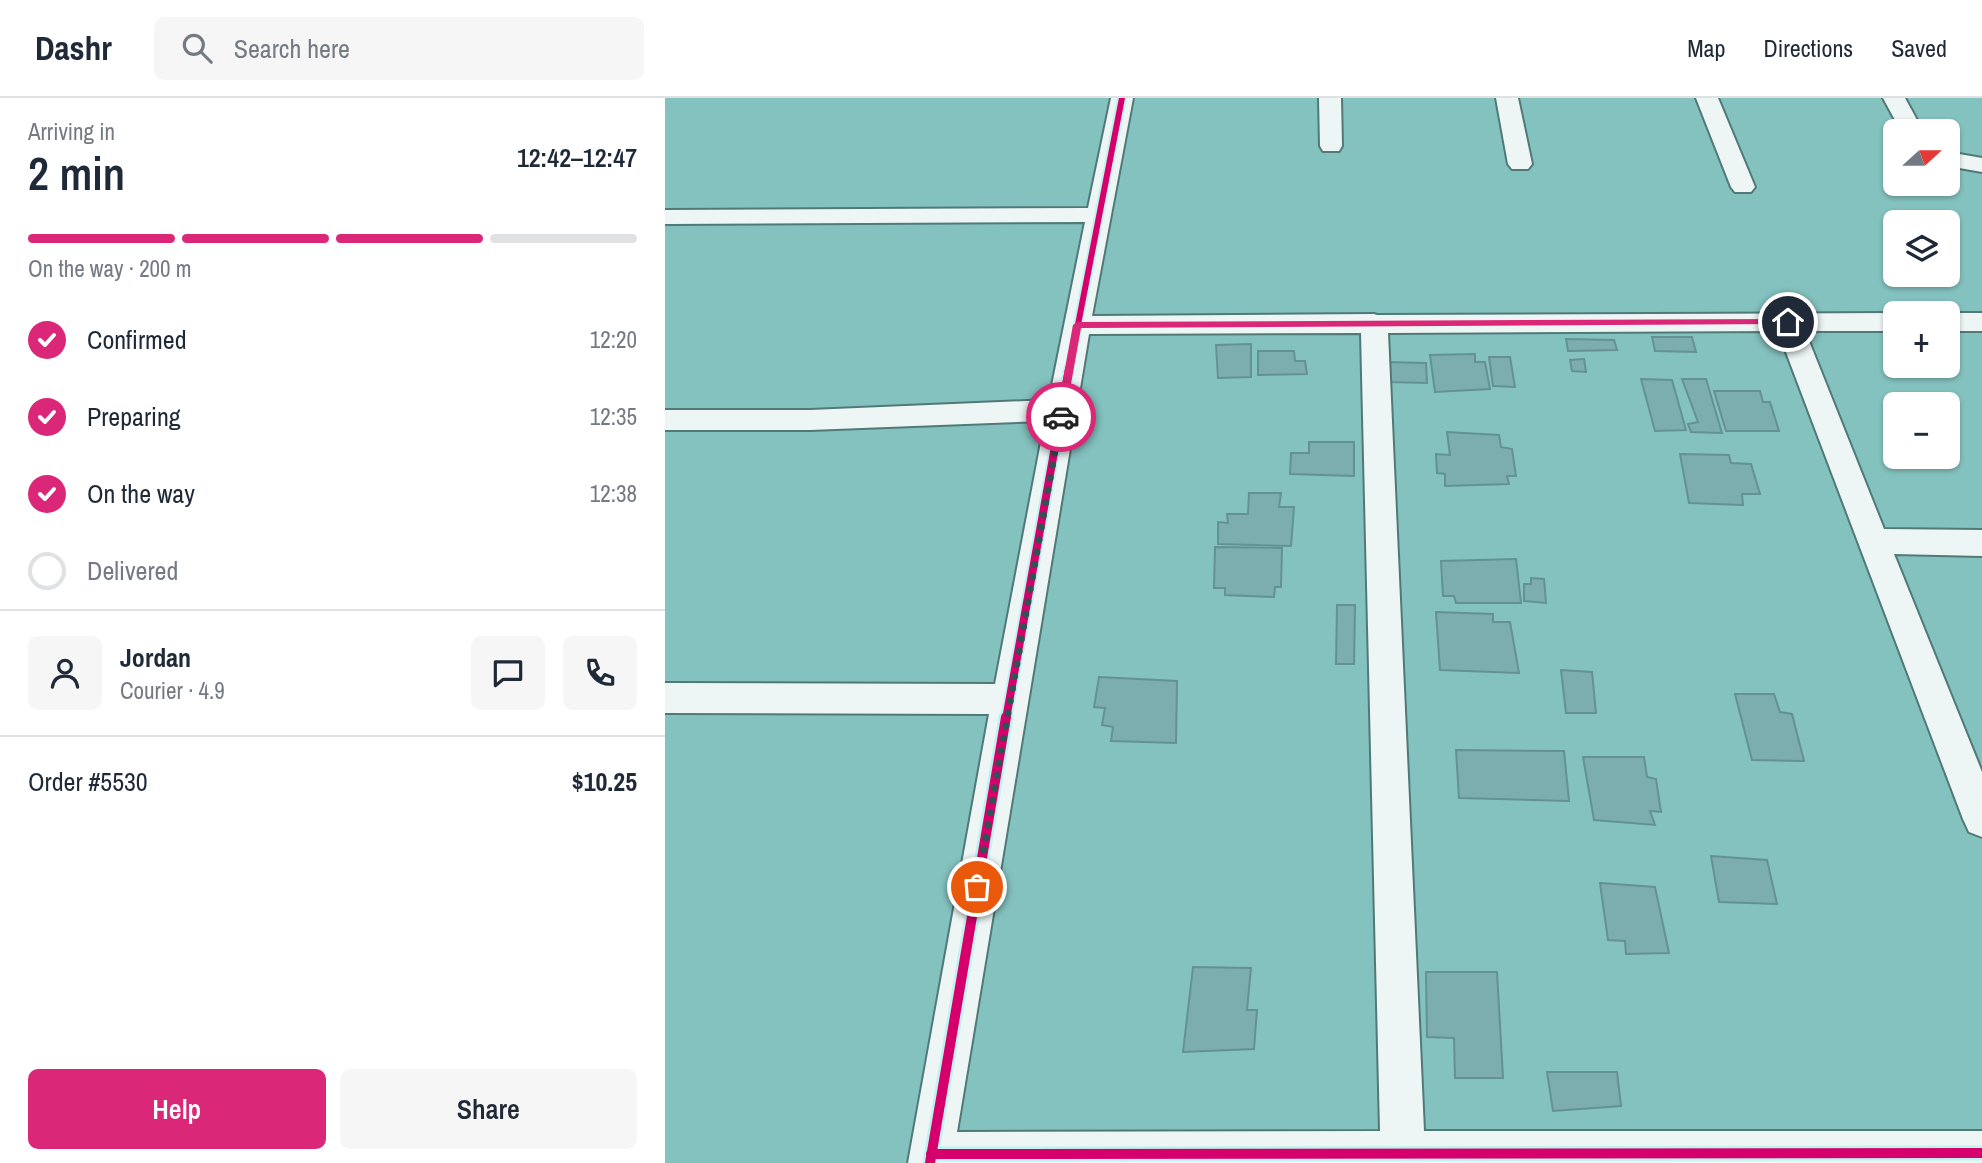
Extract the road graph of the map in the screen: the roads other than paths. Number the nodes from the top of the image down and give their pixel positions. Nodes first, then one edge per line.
1 (1122, 98) edge
2 (1330, 98) edge
3 (1507, 98) edge
4 (1707, 98) edge
5 (1894, 98) edge
6 (1905, 119) edge
7 (1331, 146) dead end
8 (1960, 161) edge
9 (1520, 164) dead end
10 (1982, 165) edge
11 (1743, 187) dead end
12 (1098, 215) junction
13 (665, 217) edge
14 (1788, 322) junction
15 (1883, 322) edge
16 (1960, 322) edge
17 (1982, 322) edge
18 (1374, 323) junction
19 (1077, 325) junction
20 (1062, 410) junction
21 (665, 420) edge
22 (1873, 541) junction
23 (1982, 543) edge
24 (665, 698) edge
25 (1009, 699) junction
26 (1982, 819) edge
27 (1403, 1153) junction
28 (1982, 1153) edge
29 (931, 1159) edge

1 - 12 street
2 - 7 street
3 - 9 street
4 - 11 street
5 - 6 street
8 - 10 street
12 - 13 street
12 - 19 street
14 - 15 street
14 - 18 street
14 - 22 street
16 - 17 street
18 - 19 street
18 - 27 street
19 - 20 street
20 - 21 street
20 - 25 street
22 - 23 street
22 - 26 street
24 - 25 street
25 - 29 street
27 - 28 street
27 - 29 street

